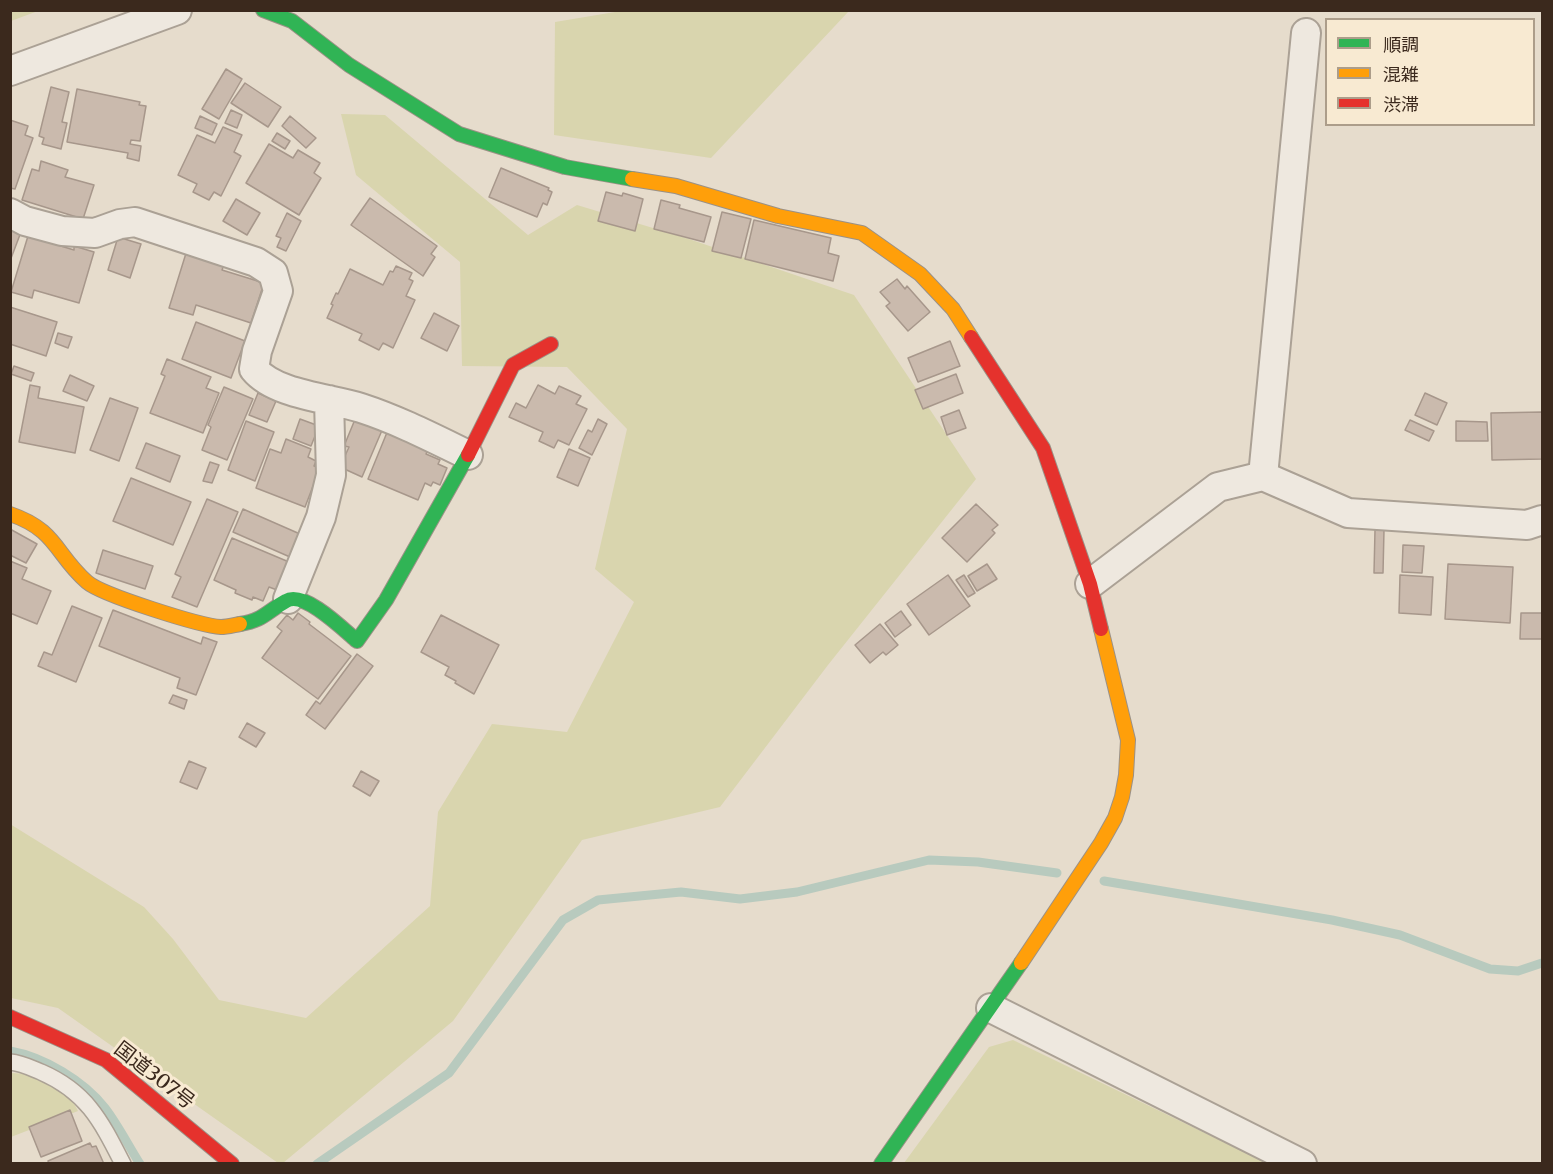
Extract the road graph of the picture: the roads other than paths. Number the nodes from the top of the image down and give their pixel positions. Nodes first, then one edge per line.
1 (177, 10) edge
2 (263, 10) edge
3 (299, 16) edge
4 (1306, 33) dead end
5 (10, 71) edge
6 (10, 213) edge
7 (551, 344) dead end
8 (329, 400) junction
9 (468, 455) junction
10 (1263, 476) junction
11 (10, 514) edge
12 (1542, 520) edge
13 (1090, 584) junction
14 (288, 599) junction
15 (991, 1008) junction
16 (10, 1017) edge
17 (10, 1062) edge
18 (123, 1164) edge
19 (232, 1164) edge
20 (881, 1164) edge
21 (1302, 1164) edge

1 - 5 street
2 - 3 main road
3 - 13 main road
4 - 10 street
6 - 8 street
7 - 9 main road
8 - 9 street
8 - 14 street
9 - 14 main road
10 - 12 street
10 - 13 street
11 - 14 main road
13 - 15 main road
15 - 20 main road
15 - 21 street
16 - 19 main road, 国道307号
17 - 18 lane

